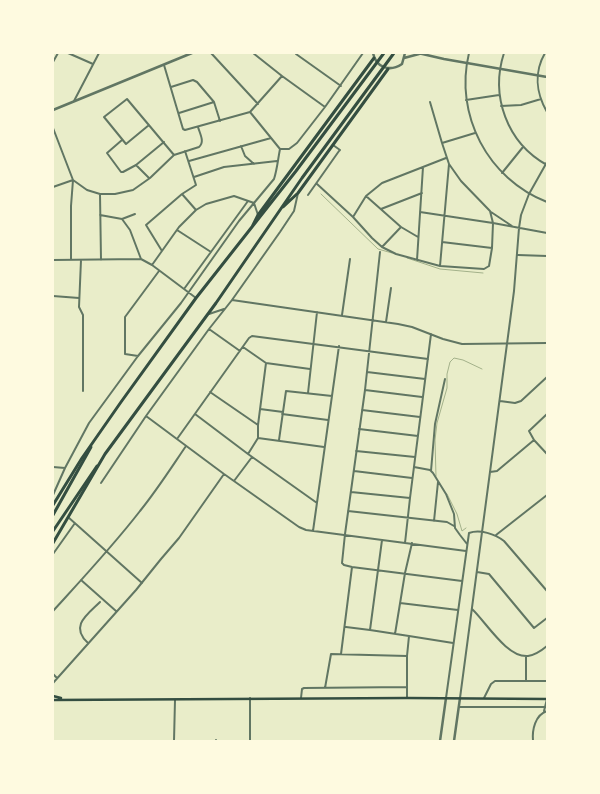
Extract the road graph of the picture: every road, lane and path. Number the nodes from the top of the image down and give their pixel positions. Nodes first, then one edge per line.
1 (58, 53) edge
2 (68, 53) edge
3 (99, 53) edge
4 (192, 53) edge
5 (211, 53) edge
6 (253, 53) edge
7 (363, 53) edge
8 (368, 53) edge
9 (384, 53) edge
10 (394, 53) edge
11 (404, 53) edge
12 (418, 53) edge
13 (468, 53) edge
14 (504, 53) edge
15 (545, 53) edge
16 (296, 54) dead end
17 (373, 55) edge
18 (404, 58) junction
19 (53, 62) edge
20 (466, 63) junction
21 (93, 64) junction
22 (164, 65) junction
23 (388, 69) junction
24 (500, 69) junction
25 (537, 75) junction
26 (282, 76) junction
27 (547, 77) edge
28 (341, 86) junction
29 (170, 87) junction
30 (499, 95) junction
31 (541, 99) junction
32 (466, 100) junction
33 (74, 101) junction
34 (214, 102) junction
35 (430, 102) dead end
36 (258, 104) junction
37 (501, 106) junction
38 (326, 107) junction
39 (53, 110) edge
40 (250, 112) junction
41 (547, 112) edge
42 (179, 113) junction
43 (220, 121) junction
44 (149, 125) junction
45 (198, 127) junction
46 (53, 128) edge
47 (475, 133) junction
48 (270, 138) junction
49 (122, 140) junction
50 (164, 142) junction
51 (442, 143) junction
52 (333, 145) junction
53 (241, 146) junction
54 (524, 147) junction
55 (280, 149) junction
56 (185, 152) junction
57 (174, 155) junction
58 (446, 158) junction
59 (189, 161) junction
60 (277, 161) junction
61 (547, 162) edge
62 (254, 164) junction
63 (450, 164) junction
64 (136, 165) junction
65 (546, 165) edge
66 (423, 167) junction
67 (502, 173) junction
68 (194, 177) junction
69 (150, 178) junction
70 (73, 180) junction
71 (317, 184) junction
72 (53, 187) edge
73 (298, 193) junction
74 (422, 193) junction
75 (100, 194) junction
76 (182, 194) junction
77 (529, 194) junction
78 (308, 195) dead end
79 (366, 196) junction
80 (249, 201) junction
81 (547, 202) edge
82 (254, 203) junction
83 (381, 209) junction
84 (196, 210) junction
85 (280, 210) junction
86 (490, 211) junction
87 (420, 212) junction
88 (135, 214) dead end
89 (100, 215) junction
90 (258, 215) junction
91 (445, 216) junction
92 (353, 217) junction
93 (122, 219) junction
94 (493, 222) junction
95 (401, 227) junction
96 (513, 227) junction
97 (519, 228) junction
98 (177, 230) junction
99 (250, 231) junction
100 (547, 233) edge
101 (419, 237) junction
102 (442, 242) junction
103 (382, 247) junction
104 (492, 248) junction
105 (162, 251) junction
106 (211, 252) junction
107 (380, 252) dead end
108 (518, 255) junction
109 (547, 256) edge
110 (141, 259) junction
111 (350, 259) dead end
112 (53, 260) edge
113 (71, 260) junction
114 (81, 260) junction
115 (101, 260) junction
116 (417, 260) junction
117 (152, 265) junction
118 (440, 266) junction
119 (159, 271) junction
120 (391, 288) dead end
121 (184, 289) junction
122 (189, 292) junction
123 (53, 296) edge
124 (79, 298) junction
125 (196, 298) junction
126 (232, 300) junction
127 (224, 309) junction
128 (317, 312) junction
129 (208, 314) junction
130 (342, 315) junction
131 (374, 320) junction
132 (386, 322) junction
133 (209, 329) junction
134 (431, 334) junction
135 (547, 343) edge
136 (313, 344) junction
137 (508, 344) junction
138 (339, 346) junction
139 (243, 347) junction
140 (240, 351) junction
141 (370, 351) junction
142 (138, 356) junction
143 (428, 359) junction
144 (266, 363) junction
145 (310, 369) junction
146 (367, 372) junction
147 (547, 377) edge
148 (425, 379) junction
149 (445, 379) dead end
150 (83, 390) dead end
151 (365, 390) junction
152 (210, 392) junction
153 (308, 393) junction
154 (332, 396) junction
155 (422, 397) junction
156 (500, 401) junction
157 (260, 409) junction
158 (362, 410) junction
159 (282, 413) junction
160 (195, 414) junction
161 (547, 414) edge
162 (146, 416) junction
163 (420, 417) junction
164 (328, 420) junction
165 (258, 425) junction
166 (359, 429) junction
167 (418, 436) junction
168 (258, 438) junction
169 (177, 439) junction
170 (279, 440) junction
171 (534, 440) junction
172 (92, 446) junction
173 (186, 446) junction
174 (324, 447) junction
175 (356, 451) junction
176 (547, 453) edge
177 (105, 454) junction
178 (248, 454) junction
179 (252, 457) junction
180 (415, 457) junction
181 (53, 467) edge
182 (414, 467) junction
183 (65, 468) junction
184 (354, 471) junction
185 (432, 472) junction
186 (490, 472) junction
187 (224, 474) junction
188 (412, 478) junction
189 (234, 481) junction
190 (438, 482) junction
191 (101, 483) dead end
192 (54, 489) edge
193 (351, 492) junction
194 (53, 495) edge
195 (547, 495) edge
196 (410, 498) junction
197 (317, 503) junction
198 (53, 505) edge
199 (348, 511) junction
200 (53, 515) edge
201 (68, 517) junction
202 (408, 519) junction
203 (434, 521) junction
204 (75, 523) junction
205 (454, 526) junction
206 (54, 530) edge
207 (313, 530) junction
208 (482, 532) junction
209 (345, 534) junction
210 (496, 535) junction
211 (382, 540) junction
212 (405, 543) junction
213 (53, 544) edge
214 (412, 544) junction
215 (467, 544) junction
216 (466, 551) junction
217 (107, 552) junction
218 (53, 554) edge
219 (352, 567) junction
220 (378, 570) junction
221 (477, 572) junction
222 (405, 573) junction
223 (81, 580) junction
224 (462, 581) junction
225 (142, 583) junction
226 (547, 591) edge
227 (100, 602) dead end
228 (400, 603) junction
229 (472, 609) junction
230 (53, 610) edge
231 (458, 610) junction
232 (116, 612) junction
233 (547, 618) edge
234 (346, 627) junction
235 (370, 630) junction
236 (395, 634) junction
237 (409, 636) junction
238 (88, 643) junction
239 (454, 643) junction
240 (547, 646) edge
241 (341, 654) junction
242 (407, 656) junction
243 (526, 656) junction
244 (53, 674) edge
245 (54, 680) edge
246 (526, 680) junction
247 (547, 681) edge
248 (407, 687) junction
249 (325, 688) junction
250 (53, 696) edge
251 (250, 698) junction
252 (301, 698) junction
253 (407, 698) junction
254 (446, 698) junction
255 (460, 698) junction
256 (484, 698) junction
257 (64, 699) junction
258 (547, 699) edge
259 (53, 700) edge
260 (175, 700) junction
261 (459, 707) junction
262 (546, 707) edge
263 (546, 711) edge
264 (174, 741) edge
265 (250, 741) edge
266 (440, 741) edge
267 (454, 741) edge
268 (533, 741) edge

1 - 19 street
2 - 21 street
3 - 21 street
4 - 22 street
5 - 36 street
6 - 26 street
7 - 28 street
8 - 17 street
9 - 99 main road
10 - 85 main road
11 - 18 street
12 - 18 street
12 - 20 street
13 - 20 street
14 - 24 street
15 - 25 street
16 - 28 street
17 - 23 street
17 - 90 main road
18 - 23 street
20 - 24 street
20 - 32 street
21 - 33 street
22 - 29 street
22 - 33 street
23 - 52 main road
24 - 25 street
24 - 30 street
25 - 27 street
25 - 31 street
26 - 36 street
26 - 38 street
28 - 38 street
29 - 34 street
29 - 42 street
30 - 32 street
30 - 37 street
31 - 37 street
31 - 41 street
32 - 47 street
33 - 39 street
34 - 42 street
34 - 43 street
35 - 51 street
36 - 40 street
37 - 54 street
38 - 55 street
40 - 43 street
40 - 48 street
42 - 45 street
43 - 45 street
44 - 49 street
44 - 49 street
44 - 50 street
45 - 56 street
46 - 70 street
47 - 51 street
47 - 67 street
48 - 53 street
48 - 55 street
49 - 64 street
50 - 57 street
50 - 64 street
51 - 58 street
52 - 71 street
52 - 73 main road
53 - 59 street
53 - 62 street
54 - 65 street
54 - 67 street
55 - 60 street
56 - 57 street
56 - 59 street
57 - 69 street
58 - 63 street
58 - 66 street
59 - 68 street
60 - 62 street
60 - 82 street
61 - 65 street
62 - 68 street
63 - 86 street
63 - 91 street
64 - 69 street
65 - 77 street
66 - 74 street
66 - 79 street
67 - 77 street
68 - 76 street
69 - 75 street
70 - 72 street
70 - 75 street
70 - 113 street
71 - 78 street
71 - 92 street
73 - 85 main road
73 - 126 street
74 - 83 street
74 - 87 street
75 - 89 street
76 - 84 street
76 - 105 street
77 - 81 street
77 - 97 street
79 - 83 street
79 - 92 street
80 - 82 street
80 - 84 street
80 - 106 street
82 - 90 street
82 - 122 street
83 - 95 street
84 - 98 street
85 - 129 main road
86 - 94 street
86 - 96 street
87 - 91 street
87 - 101 street
88 - 93 street
89 - 93 street
89 - 115 street
90 - 99 main road
91 - 94 street
91 - 102 street
92 - 103 street
93 - 110 street
94 - 96 street
94 - 104 street
95 - 101 street
95 - 103 street
96 - 97 street
97 - 100 street
97 - 108 street
98 - 105 street
98 - 106 street
99 - 125 main road
101 - 116 street
102 - 104 street
102 - 118 street
103 - 116 street
104 - 118 street
105 - 117 street
106 - 121 street
107 - 131 street
108 - 109 street
108 - 137 street
110 - 115 street
110 - 117 street
111 - 130 street
112 - 113 street
113 - 114 street
114 - 115 street
114 - 124 street
116 - 118 street
117 - 119 street
119 - 121 street
119 - 142 street
120 - 132 street
121 - 122 street
122 - 125 street
122 - 142 street
123 - 124 street
124 - 150 street
125 - 172 main road
126 - 127 street
126 - 128 street
127 - 129 street
127 - 133 street
128 - 130 street
128 - 136 street
129 - 177 main road
130 - 131 street
131 - 132 street
131 - 141 street
132 - 134 street
133 - 140 street
133 - 162 street
134 - 137 street
134 - 143 street
135 - 137 street
136 - 138 street
136 - 139 street
136 - 145 street
137 - 156 street
138 - 141 street
138 - 154 street
139 - 140 street
139 - 144 street
140 - 152 street
141 - 143 street
141 - 146 street
142 - 183 street
143 - 148 street
144 - 145 street
144 - 157 street
145 - 153 street
146 - 148 street
146 - 151 street
147 - 156 street
148 - 155 street
149 - 185 street
151 - 155 street
151 - 158 street
152 - 160 street
152 - 165 street
153 - 154 street
153 - 159 street
154 - 164 street
155 - 163 street
156 - 186 street
157 - 159 street
157 - 165 street
158 - 163 street
158 - 166 street
159 - 164 street
159 - 170 street
160 - 169 street
160 - 178 street
161 - 171 street
162 - 169 street
162 - 191 street
163 - 167 street
164 - 174 street
165 - 168 street
166 - 167 street
166 - 175 street
167 - 180 street
168 - 170 street
168 - 178 street
169 - 173 street
170 - 174 street
171 - 176 street
171 - 186 street
172 - 198 main road
172 - 200 main road
173 - 187 street
173 - 217 street
174 - 197 street
175 - 180 street
175 - 184 street
177 - 201 main road
177 - 206 main road
178 - 179 street
179 - 189 street
179 - 197 street
180 - 182 street
181 - 183 street
182 - 185 street
182 - 188 street
183 - 192 street
184 - 188 street
184 - 193 street
185 - 190 street
186 - 208 street
187 - 189 street
187 - 225 street
188 - 196 street
189 - 207 street
190 - 203 street
190 - 205 street
192 - 194 street
193 - 196 street
193 - 199 street
195 - 210 street
196 - 202 street
197 - 207 street
199 - 202 street
199 - 209 street
201 - 204 street
201 - 213 main road
202 - 203 street
202 - 212 street
203 - 205 street
204 - 217 street
204 - 218 street
205 - 215 street
207 - 209 street
208 - 210 street
208 - 215 street
208 - 221 street
209 - 211 street
209 - 219 street
210 - 226 street
211 - 212 street
211 - 220 street
212 - 214 street
214 - 216 street
214 - 222 street
215 - 216 street
216 - 224 street
217 - 223 street
217 - 225 street
219 - 220 street
219 - 234 street
220 - 222 street
220 - 235 street
221 - 229 street
221 - 233 street
222 - 224 street
222 - 228 street
223 - 230 street
223 - 232 street
224 - 231 street
225 - 232 street
227 - 238 street
228 - 231 street
228 - 236 street
229 - 243 street
229 - 255 street
231 - 239 street
232 - 238 street
234 - 235 street
234 - 241 street
235 - 236 street
236 - 237 street
237 - 239 street
237 - 242 street
238 - 245 street
239 - 254 street
240 - 243 street
241 - 242 street
241 - 249 street
242 - 248 street
243 - 246 street
244 - 245 street
246 - 247 street
246 - 256 street
248 - 249 street
248 - 253 street
249 - 252 street
250 - 257 main road
251 - 252 main road
251 - 260 main road
251 - 265 street
252 - 253 main road
253 - 254 main road
254 - 255 main road
254 - 266 street
255 - 256 main road
255 - 261 street
256 - 258 main road
257 - 259 main road
257 - 260 main road
258 - 262 street
260 - 264 street
261 - 262 street
261 - 267 street
262 - 263 street
263 - 268 street

